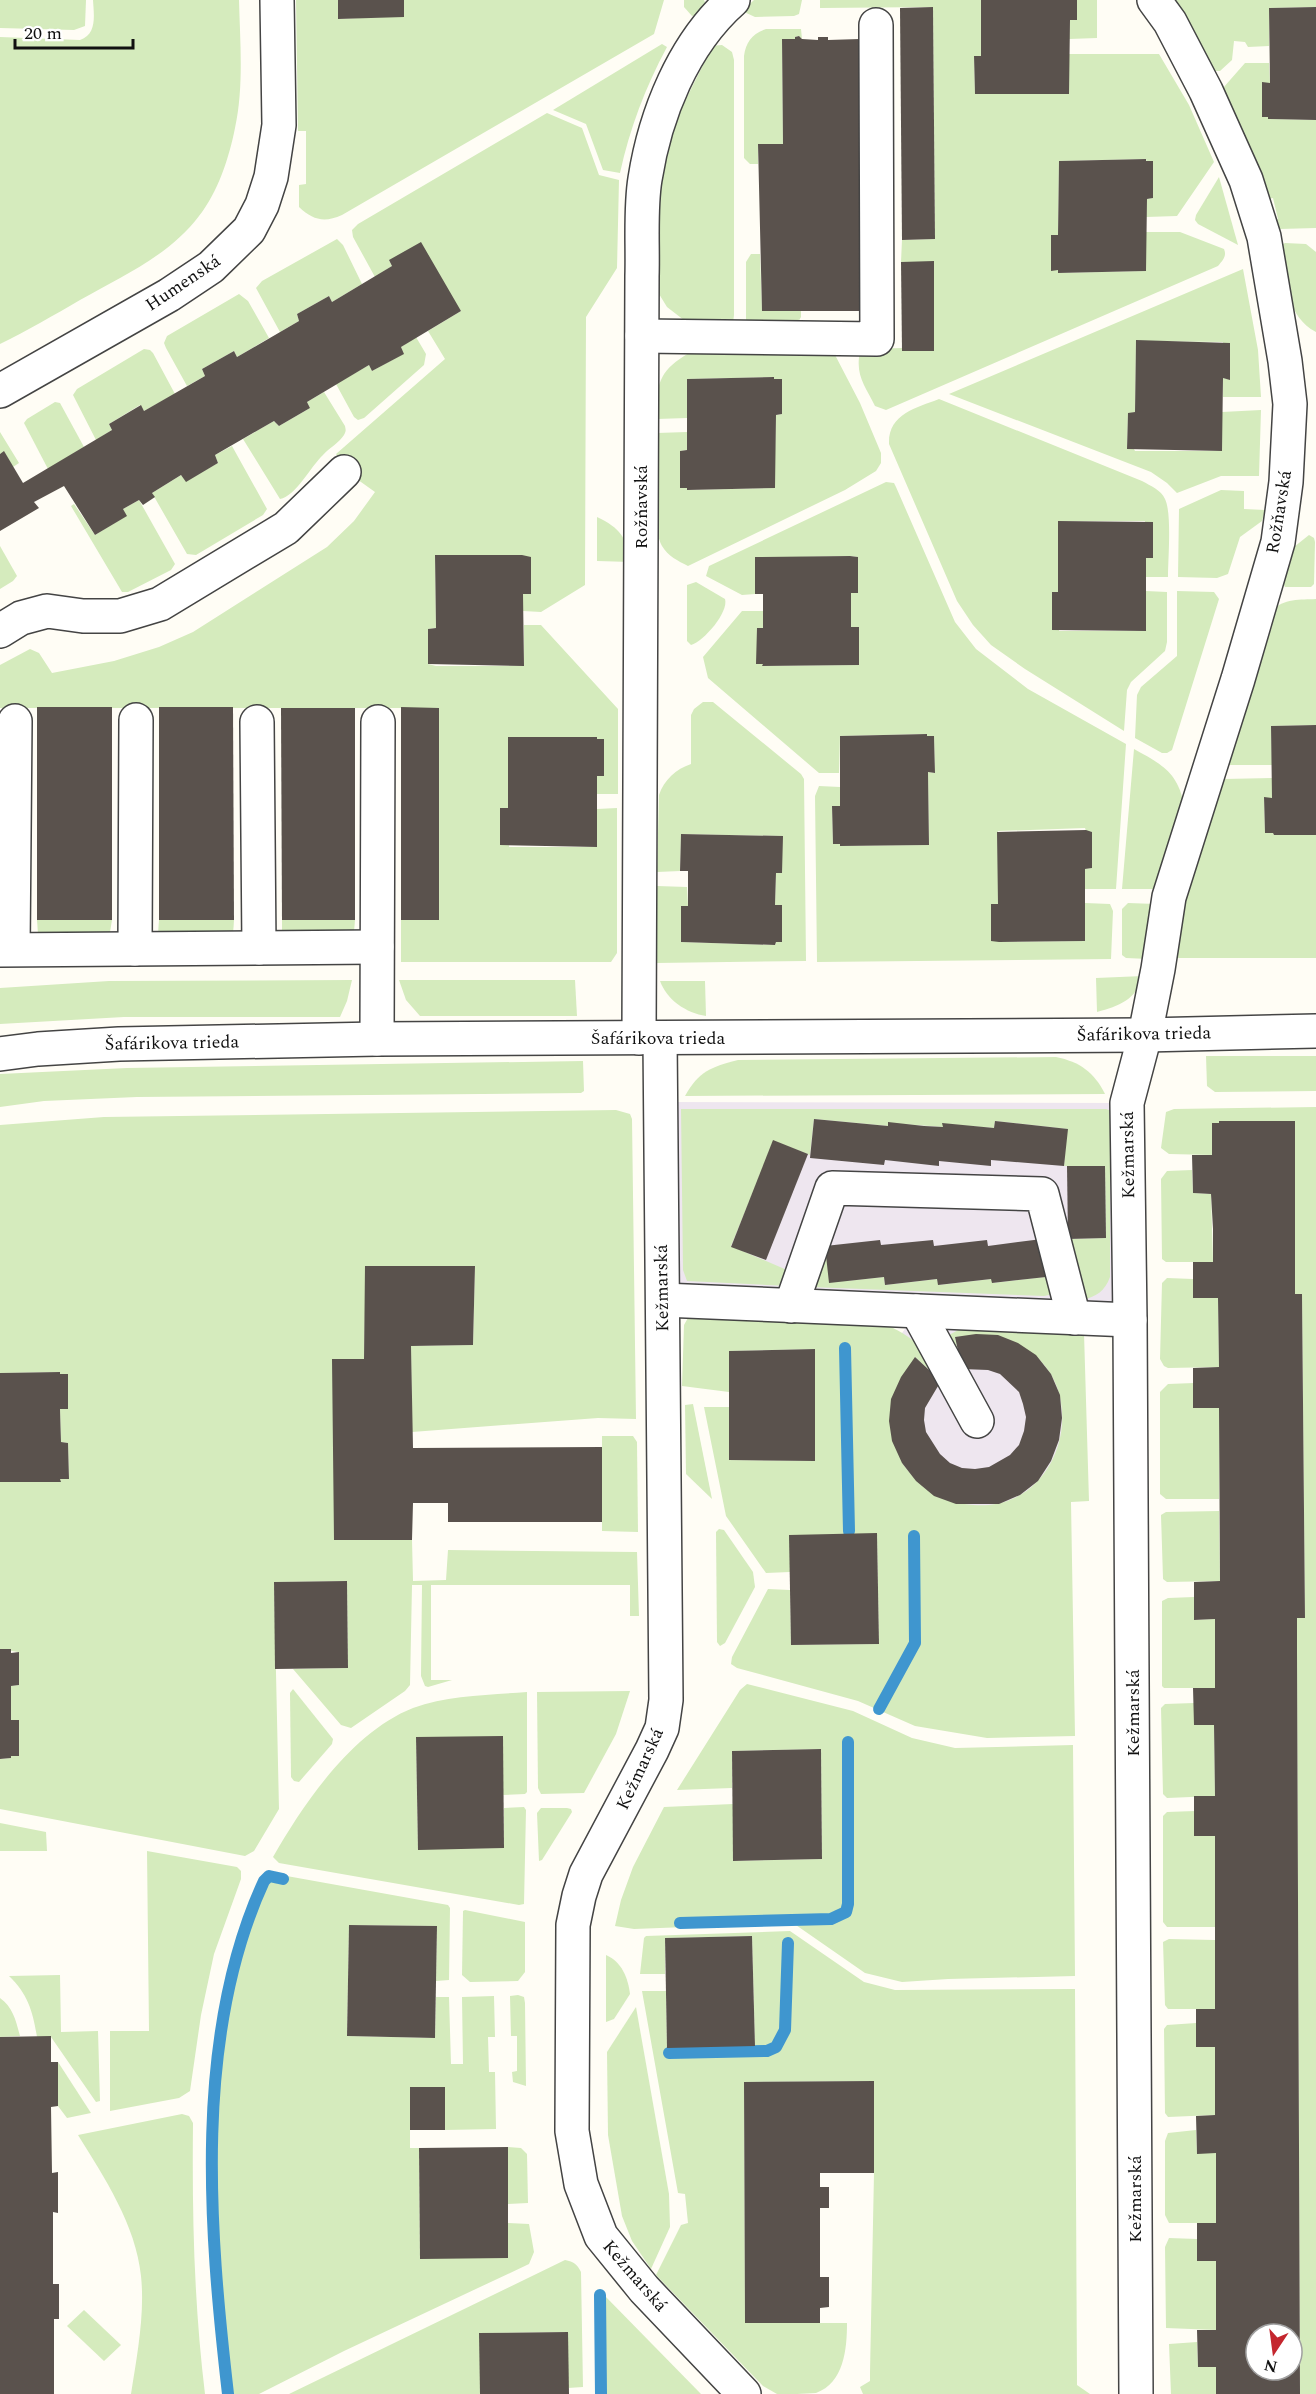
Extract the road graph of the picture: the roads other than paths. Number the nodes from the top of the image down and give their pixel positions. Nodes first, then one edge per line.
1 (277, 0) edge
2 (733, 0) edge
3 (1154, 0) edge
4 (876, 25) dead end
5 (642, 336) junction
6 (0, 391) edge
7 (344, 472) dead end
8 (0, 631) edge
9 (136, 720) dead end
10 (15, 721) dead end
11 (257, 722) dead end
12 (378, 722) dead end
13 (377, 947) junction
14 (258, 948) junction
15 (7, 949) edge
16 (135, 949) junction
17 (1316, 1031) edge
18 (1144, 1035) junction
19 (650, 1038) junction
20 (377, 1040) junction
21 (0, 1054) edge
22 (663, 1300) junction
23 (790, 1306) junction
24 (917, 1311) junction
25 (1074, 1318) junction
26 (1130, 1320) junction
27 (976, 1420) dead end
28 (744, 2394) edge
29 (1136, 2394) edge

1 - 6 street, Humenská
2 - 5 street, Rožňavská
3 - 18 street, Rožňavská
4 - 5 street
5 - 19 street, Rožňavská
7 - 8 street
9 - 16 street
10 - 15 street
11 - 14 street
12 - 13 street
13 - 14 street
13 - 20 street
14 - 16 street
15 - 16 street
17 - 18 street, Šafárikova trieda
18 - 19 street, Šafárikova trieda
18 - 26 street, Kežmarská
19 - 20 street, Šafárikova trieda
19 - 22 street, Kežmarská
20 - 21 street, Šafárikova trieda
22 - 23 street
22 - 28 street, Kežmarská
23 - 24 street
23 - 25 street
24 - 25 street
24 - 27 street
25 - 26 street
26 - 29 street, Kežmarská

